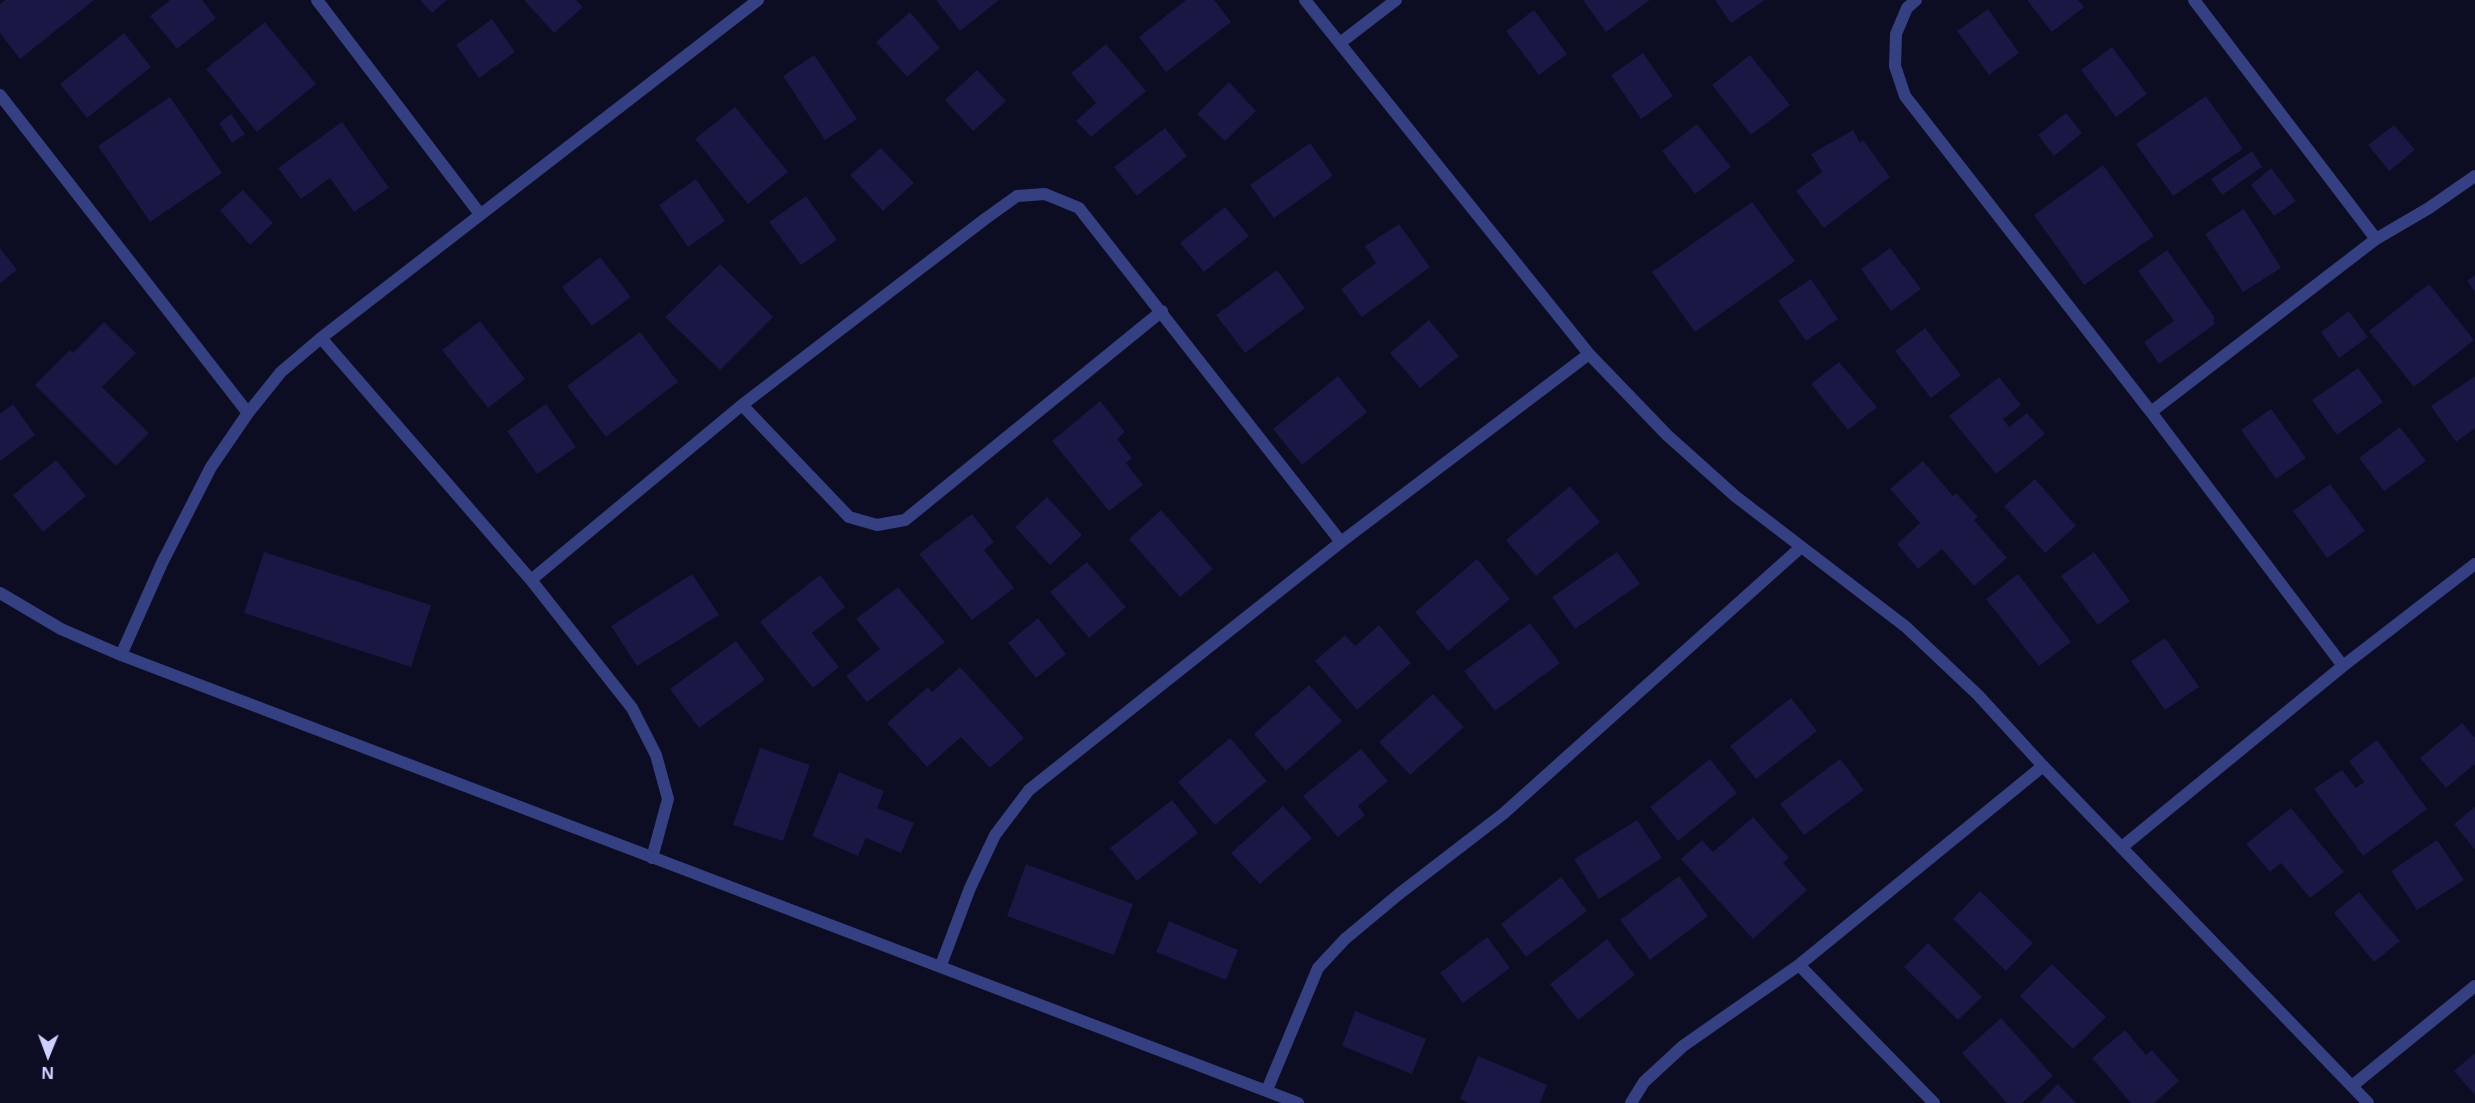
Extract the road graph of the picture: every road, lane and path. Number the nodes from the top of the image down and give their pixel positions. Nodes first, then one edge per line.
1 (317, 0) edge
2 (758, 0) edge
3 (1305, 0) edge
4 (1396, 0) edge
5 (1916, 0) edge
6 (2194, 0) edge
7 (1340, 44) junction
8 (0, 95) edge
9 (2475, 176) edge
10 (480, 214) junction
11 (2376, 239) junction
12 (1162, 311) junction
13 (321, 338) junction
14 (1589, 354) junction
15 (742, 405) junction
16 (2151, 412) junction
17 (248, 413) junction
18 (1341, 542) junction
19 (1800, 548) junction
20 (2475, 564) edge
21 (531, 580) junction
22 (0, 593) edge
23 (121, 655) junction
24 (2343, 666) junction
25 (2043, 766) junction
26 (2122, 847) junction
27 (652, 858) junction
28 (941, 965) junction
29 (1799, 965) junction
30 (2475, 986) edge
31 (2352, 1086) junction
32 (1267, 1090) junction
33 (1298, 1103) edge
34 (1631, 1103) edge
35 (1934, 1103) edge
36 (2368, 1103) edge

1 - 10 street
2 - 10 street
3 - 7 street
4 - 7 street
5 - 16 street
6 - 11 street
7 - 14 street
8 - 17 street
9 - 11 street
10 - 13 street
11 - 16 street
12 - 15 street
12 - 15 street
12 - 18 street
13 - 17 street
13 - 21 street
14 - 18 street
14 - 19 street
15 - 21 street
16 - 24 street
17 - 23 street
18 - 28 street
19 - 25 street
19 - 32 street
20 - 24 street
21 - 27 street
22 - 23 street
23 - 27 street
24 - 26 street
25 - 26 street
25 - 29 street
26 - 31 street
27 - 28 street
28 - 32 street
29 - 34 street
29 - 35 street
30 - 31 street
31 - 36 street
32 - 33 street

